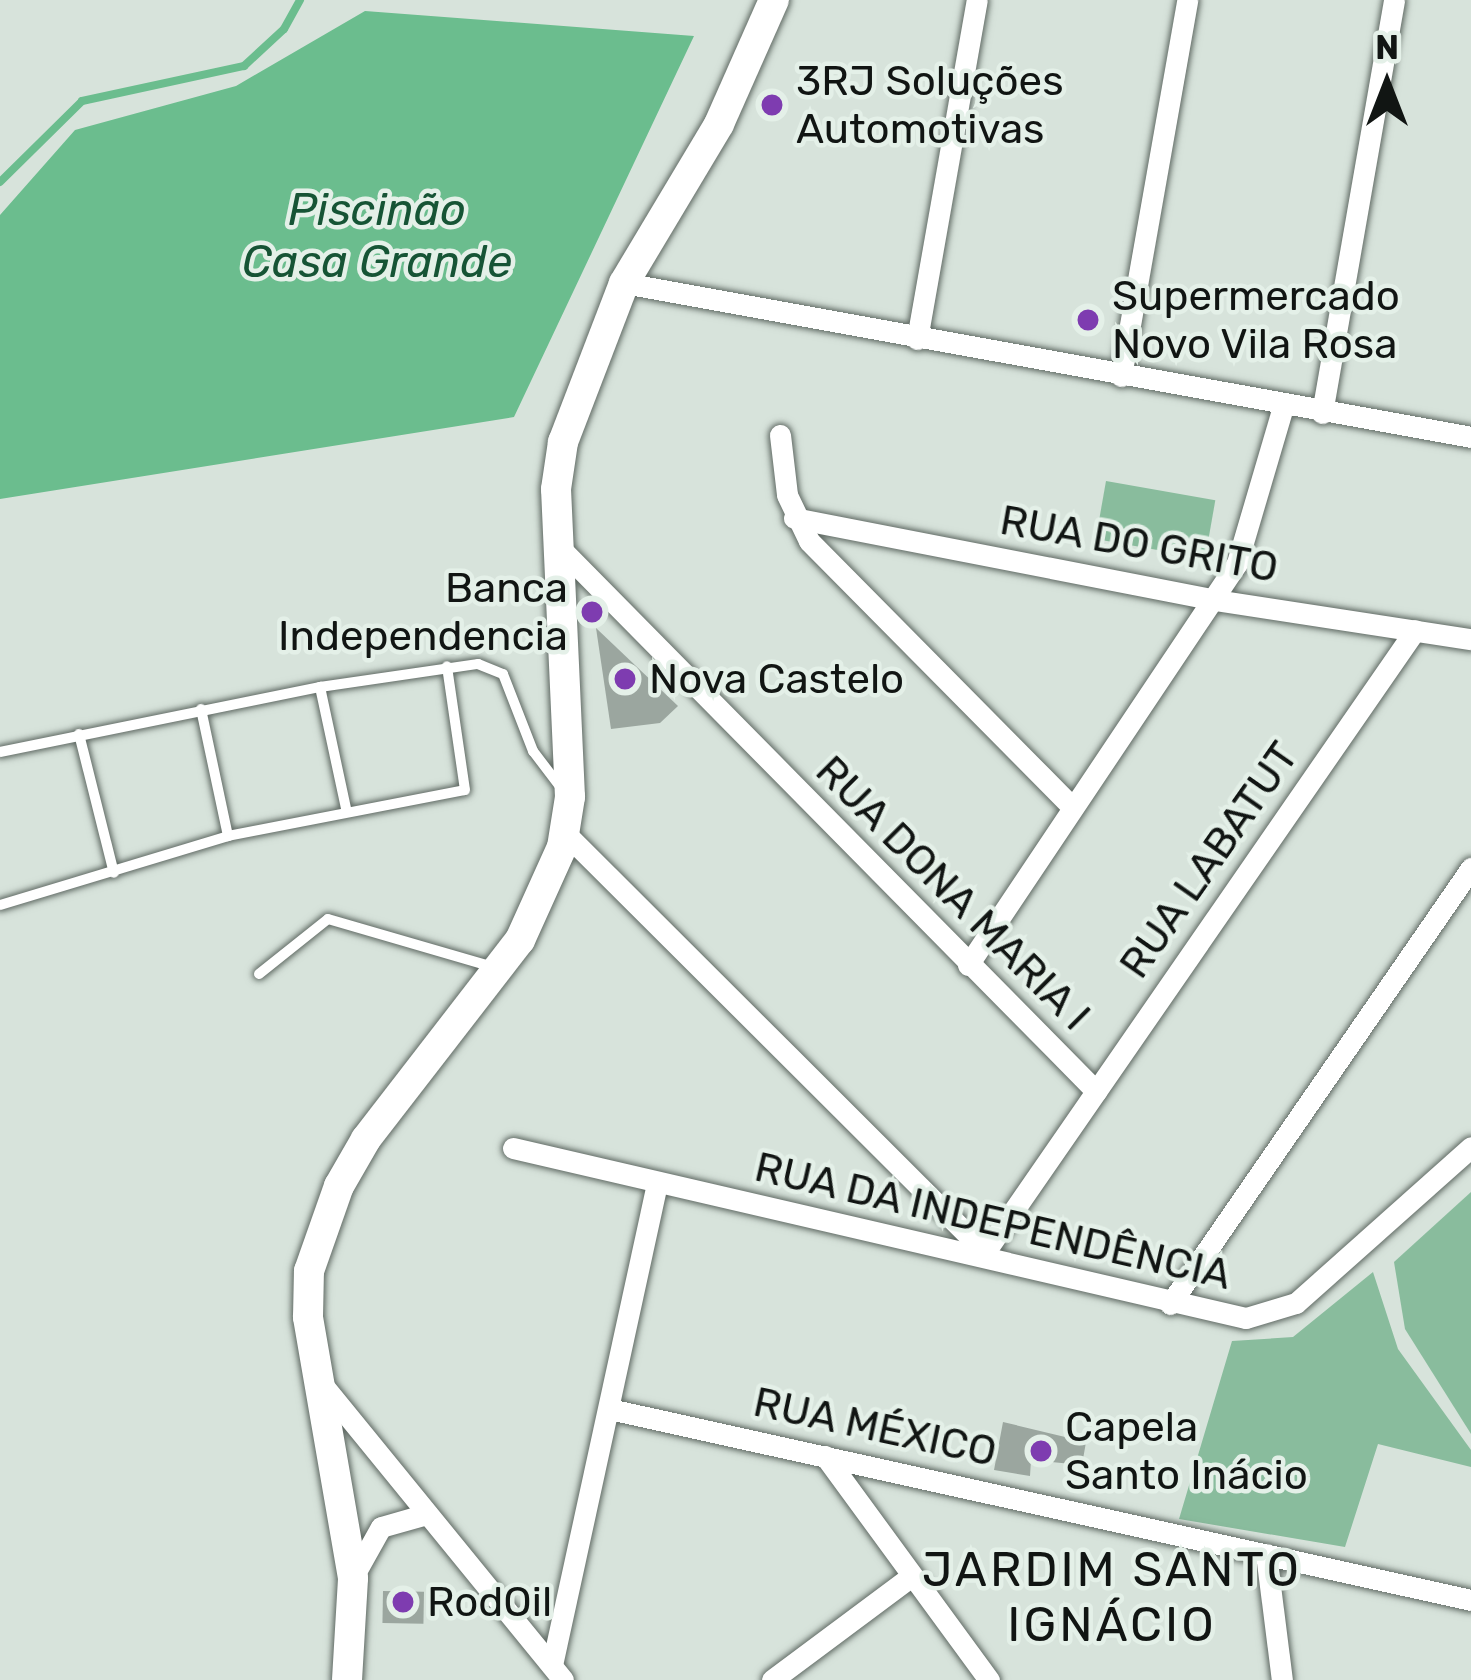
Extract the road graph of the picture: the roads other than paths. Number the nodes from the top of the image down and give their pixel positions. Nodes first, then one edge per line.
1 (774, 0) edge
2 (977, 0) edge
3 (1187, 0) edge
4 (1394, 0) edge
5 (624, 283) junction
6 (916, 339) junction
7 (1121, 376) junction
8 (1283, 406) junction
9 (1322, 413) junction
10 (780, 436) dead end
11 (1471, 437) edge
12 (794, 518) junction
13 (556, 544) junction
14 (1215, 600) junction
15 (1415, 630) junction
16 (1471, 639) edge
17 (447, 666) junction
18 (320, 687) junction
19 (200, 709) junction
20 (79, 734) junction
21 (0, 752) edge
22 (569, 796) junction
23 (346, 808) junction
24 (1073, 808) junction
25 (566, 833) junction
26 (228, 836) junction
27 (1471, 868) edge
28 (114, 873) junction
29 (0, 905) edge
30 (968, 965) junction
31 (500, 969) junction
32 (260, 974) dead end
33 (1096, 1091) junction
34 (513, 1148) dead end
35 (1471, 1148) edge
36 (657, 1185) junction
37 (985, 1252) junction
38 (1169, 1304) junction
39 (319, 1380) junction
40 (614, 1410) junction
41 (825, 1456) junction
42 (427, 1514) junction
43 (1266, 1554) junction
44 (910, 1577) junction
45 (353, 1578) junction
46 (1471, 1600) edge
47 (558, 1673) edge
48 (347, 1680) edge
49 (772, 1680) edge
50 (989, 1680) edge
51 (1282, 1680) edge

1 - 5 main road
2 - 6 street
3 - 7 street
4 - 9 street
5 - 6 street
5 - 13 main road
6 - 7 street
7 - 8 street
8 - 9 street
8 - 14 street
9 - 11 street
10 - 12 street
12 - 14 street, RUA DO GRITO
12 - 24 street
13 - 22 main road
13 - 30 street, RUA DONA MARIA I
14 - 15 street, RUA DO GRITO
14 - 24 street
15 - 16 street, RUA DO GRITO
15 - 33 street, RUA LABATUT
17 - 18 lane
17 - 22 lane
17 - 23 lane
18 - 19 lane
18 - 23 lane
19 - 20 lane
19 - 26 lane
20 - 21 lane
20 - 28 lane
22 - 25 main road
23 - 26 lane
24 - 30 street
25 - 31 main road
25 - 37 street
26 - 28 lane
27 - 38 street
28 - 29 lane
30 - 33 street, RUA DONA MARIA I
31 - 32 lane
31 - 39 main road
33 - 37 street, RUA LABATUT
34 - 36 street, RUA DA INDEPENDÊNCIA
35 - 38 street, RUA DA INDEPENDÊNCIA
36 - 37 street, RUA DA INDEPENDÊNCIA
36 - 40 street
37 - 38 street, RUA DA INDEPENDÊNCIA
39 - 42 street
39 - 45 main road
40 - 41 street, RUA MÉXICO
40 - 47 street
41 - 43 street, RUA MÉXICO
41 - 44 street
42 - 45 street
42 - 47 street
43 - 46 street, RUA MÉXICO
43 - 51 street
44 - 49 street
44 - 50 street
45 - 48 main road

